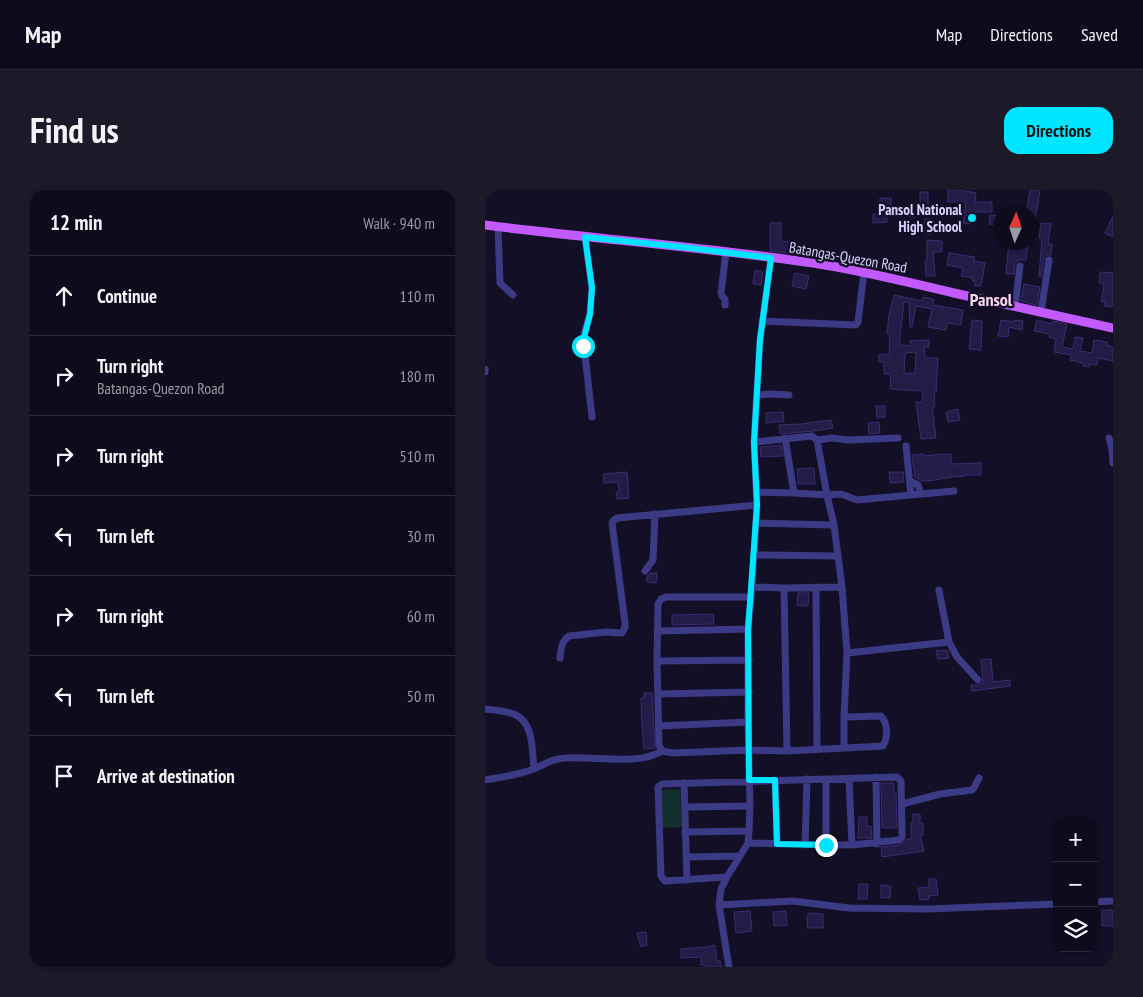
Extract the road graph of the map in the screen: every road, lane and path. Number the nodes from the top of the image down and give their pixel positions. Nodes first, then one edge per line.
1 (485, 225) edge
2 (498, 227) junction
3 (585, 237) junction
4 (726, 252) junction
5 (771, 258) junction
6 (1049, 260) dead end
7 (1020, 266) dead end
8 (864, 272) junction
9 (513, 295) dead end
10 (725, 305) dead end
11 (1015, 307) junction
12 (1041, 312) junction
13 (762, 321) junction
14 (1113, 328) edge
15 (789, 395) dead end
16 (757, 396) junction
17 (592, 418) dead end
18 (785, 438) junction
19 (898, 438) dead end
20 (1109, 438) dead end
21 (817, 440) junction
22 (754, 442) junction
23 (906, 446) dead end
24 (1112, 449) edge
25 (1113, 463) edge
26 (910, 481) junction
27 (954, 491) dead end
28 (757, 492) junction
29 (794, 492) junction
30 (921, 494) junction
31 (827, 495) junction
32 (911, 495) junction
33 (757, 505) junction
34 (655, 514) junction
35 (756, 523) junction
36 (834, 525) junction
37 (754, 555) junction
38 (838, 556) junction
39 (645, 571) dead end
40 (752, 587) junction
41 (816, 587) junction
42 (842, 587) junction
43 (784, 588) junction
44 (939, 590) dead end
45 (751, 597) junction
46 (748, 630) junction
47 (657, 631) junction
48 (949, 642) junction
49 (847, 653) junction
50 (560, 658) dead end
51 (749, 660) junction
52 (657, 661) junction
53 (978, 680) dead end
54 (749, 692) junction
55 (658, 694) junction
56 (485, 709) edge
57 (844, 717) junction
58 (748, 722) junction
59 (659, 726) junction
60 (844, 748) junction
61 (817, 749) junction
62 (749, 750) junction
63 (662, 751) junction
64 (787, 751) junction
65 (534, 769) junction
66 (876, 777) junction
67 (979, 778) dead end
68 (807, 779) junction
69 (849, 779) junction
70 (485, 780) edge
71 (749, 780) junction
72 (775, 780) junction
73 (827, 780) junction
74 (684, 783) junction
75 (902, 804) junction
76 (750, 806) junction
77 (685, 807) junction
78 (749, 831) junction
79 (685, 832) junction
80 (748, 843) junction
81 (777, 844) junction
82 (877, 844) junction
83 (805, 845) junction
84 (826, 845) junction
85 (852, 845) junction
86 (739, 856) junction
87 (686, 857) junction
88 (727, 877) junction
89 (687, 880) junction
90 (1113, 901) edge
91 (1098, 902) edge
92 (1053, 904) edge
93 (719, 905) junction
94 (729, 967) edge

1 - 2 main road, Batangas-Quezon Road
2 - 3 main road, Batangas-Quezon Road
2 - 9 street
3 - 4 main road, Batangas-Quezon Road
3 - 17 street
4 - 5 main road, Batangas-Quezon Road
4 - 10 street
5 - 8 main road, Batangas-Quezon Road
5 - 13 street
6 - 12 street
7 - 11 street
8 - 11 main road, Batangas-Quezon Road
8 - 13 street
11 - 12 main road, Batangas-Quezon Road
12 - 14 main road, Batangas-Quezon Road
13 - 16 street
15 - 16 street
16 - 22 street
18 - 21 street
18 - 22 street
18 - 29 street
19 - 21 street
20 - 24 street
21 - 31 street
22 - 28 street
23 - 26 street
24 - 25 street
26 - 30 street
26 - 32 street
27 - 30 street
28 - 29 street
28 - 33 street
29 - 31 street
30 - 32 street
31 - 32 street
31 - 36 street
33 - 34 street
33 - 35 street
34 - 39 street
34 - 50 street
35 - 36 street
35 - 37 street
36 - 38 street
37 - 38 street
37 - 40 street
38 - 42 street
40 - 43 street
40 - 45 street
41 - 42 street
41 - 43 street
41 - 61 street
42 - 49 street
43 - 64 street
44 - 48 street
45 - 46 street
45 - 47 street
46 - 47 street
46 - 51 street
47 - 52 street
48 - 49 street
48 - 53 street
49 - 57 street
51 - 52 street
51 - 54 street
52 - 55 street
54 - 55 street
54 - 58 street
55 - 59 street
56 - 65 street
57 - 60 street
57 - 60 street
58 - 59 street
58 - 62 street
59 - 63 street
60 - 61 street
61 - 64 street
62 - 63 street
62 - 64 street
62 - 71 street
63 - 65 street
65 - 70 street
66 - 69 street
66 - 75 street
66 - 82 street
67 - 75 street
68 - 72 street
68 - 73 street
68 - 83 street
69 - 73 street
69 - 85 street
71 - 72 street
71 - 74 street
71 - 76 street
72 - 81 street
73 - 84 street
74 - 77 street
74 - 89 street
75 - 82 street
76 - 77 street
76 - 78 street
77 - 79 street
78 - 79 street
78 - 80 street
79 - 87 street
80 - 81 street
80 - 86 street
81 - 83 street
82 - 85 street
83 - 84 street
84 - 85 street
86 - 87 street
86 - 88 street
87 - 89 street
88 - 89 street
88 - 93 street
90 - 91 street
92 - 93 street
93 - 94 street

